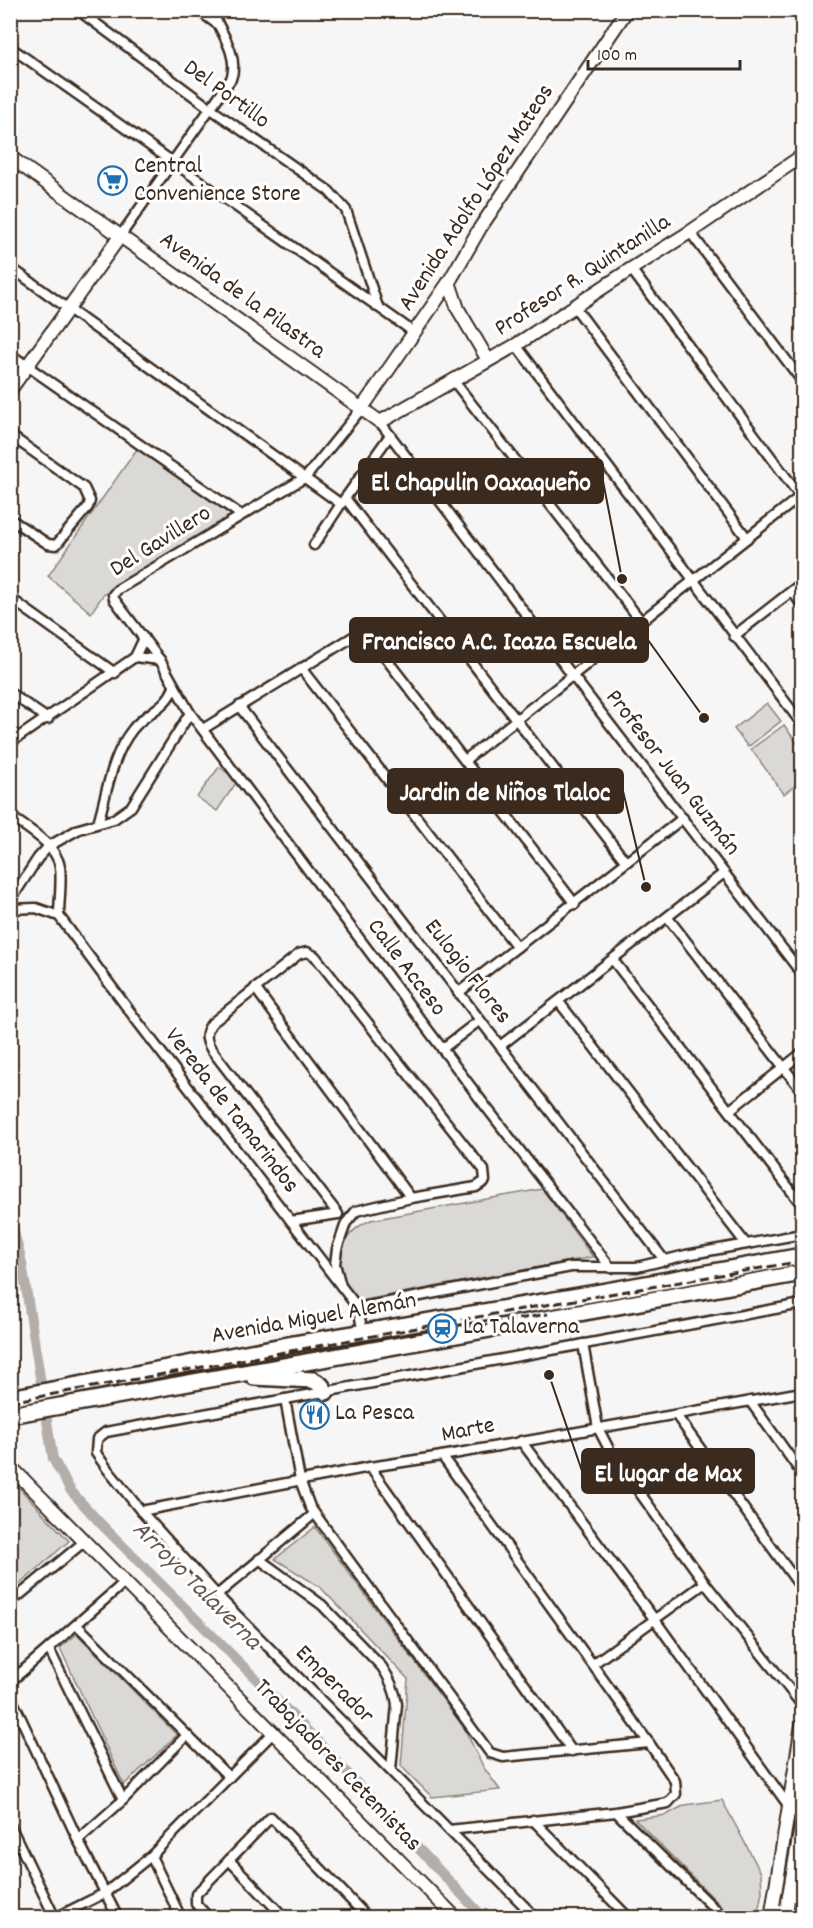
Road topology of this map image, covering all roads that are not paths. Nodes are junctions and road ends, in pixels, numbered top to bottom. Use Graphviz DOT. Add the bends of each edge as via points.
graph roads {
  1 [pos="78,10"];
  2 [pos="198,10"];
  3 [pos="211,10"];
  4 [pos="627,10"];
  5 [pos="217,24"];
  6 [pos="10,47"];
  7 [pos="211,109"];
  8 [pos="802,156"];
  9 [pos="10,157"];
  10 [pos="172,162"];
  11 [pos="690,232"];
  12 [pos="121,235"];
  13 [pos="10,267"];
  14 [pos="631,268"];
  15 [pos="449,282"];
  16 [pos="574,306"];
  17 [pos="378,307"];
  18 [pos="68,308"];
  19 [pos="415,333"];
  20 [pos="516,345"];
  21 [pos="10,354"];
  22 [pos="488,360"];
  23 [pos="27,366"];
  24 [pos="453,380"];
  25 [pos="802,381"];
  26 [pos="10,390"];
  27 [pos="362,408"];
  28 [pos="380,422"];
  29 [pos="10,435"];
  30 [pos="390,435"];
  31 [pos="306,477"];
  32 [pos="801,495"];
  33 [pos="343,501"];
  34 [pos="241,515"];
  35 [pos="10,519"];
  36 [pos="747,538"];
  37 [pos="314,545"];
  38 [pos="693,581"];
  39 [pos="802,583"];
  40 [pos="792,591"];
  41 [pos="10,598"];
  42 [pos="802,605"];
  43 [pos="641,621"];
  44 [pos="734,636"];
  45 [pos="144,638"];
  46 [pos="135,657"];
  47 [pos="160,660"];
  48 [pos="300,668"];
  49 [pos="115,673"];
  50 [pos="572,675"];
  51 [pos="174,687"];
  52 [pos="10,693"];
  53 [pos="239,706"];
  54 [pos="190,713"];
  55 [pos="48,719"];
  56 [pos="516,719"];
  57 [pos="802,724"];
  58 [pos="203,729"];
  59 [pos="10,743"];
  60 [pos="465,760"];
  61 [pos="10,816"];
  62 [pos="683,818"];
  63 [pos="98,823"];
  64 [pos="49,846"];
  65 [pos="626,862"];
  66 [pos="724,873"];
  67 [pos="10,901"];
  68 [pos="575,903"];
  69 [pos="10,909"];
  70 [pos="59,916"];
  71 [pos="668,918"];
  72 [pos="516,947"];
  73 [pos="613,960"];
  74 [pos="802,974"];
  75 [pos="255,988"];
  76 [pos="459,993"];
  77 [pos="559,1002"];
  78 [pos="480,1020"];
  79 [pos="500,1046"];
  80 [pos="442,1049"];
  81 [pos="802,1053"];
  82 [pos="784,1067"];
  83 [pos="802,1091"];
  84 [pos="730,1110"];
  85 [pos="411,1198"];
  86 [pos="802,1205"];
  87 [pos="291,1221"];
  88 [pos="802,1234"];
  89 [pos="746,1244"];
  90 [pos="802,1256"];
  91 [pos="665,1261"];
  92 [pos="611,1268"];
  93 [pos="802,1273"];
  94 [pos="341,1286"];
  95 [pos="802,1304"];
  96 [pos="358,1308"];
  97 [pos="363,1334"];
  98 [pos="584,1344"];
  99 [pos="242,1374"];
  100 [pos="326,1392"];
  101 [pos="802,1392"];
  102 [pos="15,1397"];
  103 [pos="285,1399"];
  104 [pos="750,1401"];
  105 [pos="17,1414"];
  106 [pos="676,1415"];
  107 [pos="598,1428"];
  108 [pos="521,1441"];
  109 [pos="442,1456"];
  110 [pos="10,1466"];
  111 [pos="370,1467"];
  112 [pos="802,1474"];
  113 [pos="300,1480"];
  114 [pos="141,1511"];
  115 [pos="314,1514"];
  116 [pos="85,1541"];
  117 [pos="259,1559"];
  118 [pos="125,1582"];
  119 [pos="705,1583"];
  120 [pos="802,1589"];
  121 [pos="217,1595"];
  122 [pos="10,1603"];
  123 [pos="655,1620"];
  124 [pos="77,1624"];
  125 [pos="49,1649"];
  126 [pos="593,1664"];
  127 [pos="10,1682"];
  128 [pos="10,1695"];
  129 [pos="802,1705"];
  130 [pos="802,1725"];
  131 [pos="274,1732"];
  132 [pos="186,1736"];
  133 [pos="649,1743"];
  134 [pos="572,1751"];
  135 [pos="391,1770"];
  136 [pos="229,1777"];
  137 [pos="123,1800"];
  138 [pos="788,1805"];
  139 [pos="616,1812"];
  140 [pos="802,1819"];
  141 [pos="533,1820"];
  142 [pos="10,1825"];
  143 [pos="449,1830"];
  144 [pos="78,1840"];
  145 [pos="151,1856"];
  146 [pos="230,1860"];
  147 [pos="105,1893"];
  148 [pos="771,1912"];
  149 [pos="790,1916"];
  150 [pos="55,1917"];
  151 [pos="118,1917"];
  152 [pos="181,1917"];
  153 [pos="209,1917"];
  154 [pos="285,1917"];
  155 [pos="368,1917"];
  156 [pos="456,1917"];
  157 [pos="536,1917"];
  158 [pos="629,1917"];
  159 [pos="724,1917"];
  1 -- 7 [label="street, Del Portillo"];
  2 -- 5 [label="street"];
  3 -- 5 [label="street"];
  4 -- 15 [label="street, Avenida Adolfo López Mateos" via="480,228"];
  5 -- 7 [label="street" via="234,66 231,79"];
  6 -- 10 [label="street"];
  7 -- 10 [label="street"];
  7 -- 17 [label="street, Del Portillo" via="329,191 341,204"];
  8 -- 11 [label="street, Profesor R. Quintanilla"];
  9 -- 12 [label="street, Avenida de la Pilastra"];
  10 -- 12 [label="street"];
  10 -- 17 [label="street"];
  11 -- 14 [label="street, Profesor R. Quintanilla"];
  11 -- 25 [label="street"];
  12 -- 18 [label="street"];
  12 -- 27 [label="street, Avenida de la Pilastra"];
  13 -- 18 [label="street"];
  14 -- 16 [label="street, Profesor R. Quintanilla"];
  14 -- 32 [label="street"];
  15 -- 19 [label="street, Avenida Adolfo López Mateos"];
  15 -- 22 [label="street" via="458,309"];
  16 -- 20 [label="street, Profesor R. Quintanilla"];
  16 -- 36 [label="street"];
  17 -- 19 [label="street"];
  18 -- 23 [label="street"];
  18 -- 31 [label="street"];
  19 -- 27 [label="street, Avenida Adolfo López Mateos"];
  20 -- 22 [label="street, Profesor R. Quintanilla"];
  20 -- 38 [label="street"];
  21 -- 23 [label="street"];
  22 -- 24 [label="street, Profesor R. Quintanilla"];
  23 -- 26 [label="street"];
  23 -- 34 [label="street"];
  24 -- 28 [label="street, Profesor R. Quintanilla"];
  24 -- 43 [label="street"];
  27 -- 28 [label="street, Avenida de la Pilastra"];
  27 -- 31 [label="street, Del Gavillero"];
  28 -- 30 [label="street, Profesor Juan Guzmán"];
  29 -- 35 [label="street" via="84,488 90,501 60,543 52,546"];
  30 -- 33 [label="street"];
  30 -- 50 [label="street, Profesor Juan Guzmán"];
  31 -- 33 [label="street"];
  31 -- 34 [label="street, Del Gavillero"];
  32 -- 36 [label="street"];
  33 -- 37 [label="street"];
  33 -- 56 [label="street"];
  34 -- 45 [label="street, Del Gavillero" via="115,592 116,604"];
  36 -- 38 [label="street"];
  38 -- 43 [label="street"];
  38 -- 44 [label="street"];
  39 -- 40 [label="street"];
  40 -- 42 [label="street"];
  40 -- 44 [label="street"];
  41 -- 49 [label="street"];
  43 -- 50 [label="street"];
  44 -- 57 [label="street"];
  45 -- 46 [label="street"];
  45 -- 47 [label="street, Del Gavillero"];
  46 -- 47 [label="street"];
  46 -- 49 [label="street"];
  47 -- 51 [label="street, Del Gavillero"];
  48 -- 53 [label="street"];
  48 -- 60 [label="street" via="364,630"];
  48 -- 72 [label="street"];
  49 -- 55 [label="street"];
  50 -- 56 [label="street"];
  50 -- 62 [label="street, Profesor Juan Guzmán"];
  51 -- 54 [label="street, Calle Acceso"];
  51 -- 63 [label="street" via="164,704 133,728 121,746"];
  52 -- 55 [label="street"];
  53 -- 58 [label="street"];
  53 -- 76 [label="street, Eulogio Flores"];
  54 -- 58 [label="street, Calle Acceso"];
  54 -- 63 [label="street" via="136,802 114,819"];
  55 -- 59 [label="street"];
  56 -- 60 [label="street"];
  56 -- 65 [label="street"];
  58 -- 80 [label="street, Calle Acceso"];
  60 -- 68 [label="street"];
  61 -- 64 [label="street"];
  62 -- 65 [label="street"];
  62 -- 66 [label="street, Profesor Juan Guzmán"];
  63 -- 64 [label="street"];
  64 -- 67 [label="street"];
  64 -- 70 [label="street" via="60,867"];
  65 -- 68 [label="street"];
  66 -- 71 [label="street"];
  66 -- 74 [label="street, Profesor Juan Guzmán"];
  68 -- 72 [label="street"];
  69 -- 70 [label="street" via="36,908"];
  70 -- 87 [label="street, Vereda de Tamarindos"];
  71 -- 73 [label="street"];
  71 -- 82 [label="street"];
  72 -- 76 [label="street"];
  73 -- 77 [label="street"];
  73 -- 84 [label="street"];
  75 -- 85 [label="street"];
  75 -- 85 [label="street" via="299,954 315,956 484,1170 485,1180 476,1187"];
  75 -- 87 [label="street" via="212,1023 206,1038 338,1214"];
  76 -- 78 [label="street, Eulogio Flores"];
  77 -- 79 [label="street"];
  77 -- 89 [label="street"];
  78 -- 79 [label="street, Eulogio Flores"];
  78 -- 80 [label="street"];
  79 -- 91 [label="street, Eulogio Flores"];
  80 -- 92 [label="street, Calle Acceso"];
  81 -- 82 [label="street"];
  82 -- 83 [label="street"];
  82 -- 84 [label="street"];
  84 -- 86 [label="street"];
  85 -- 94 [label="street" via="356,1211 346,1222 335,1264"];
  87 -- 94 [label="street, Vereda de Tamarindos"];
  88 -- 89 [label="street"];
  89 -- 91 [label="street"];
  90 -- 97 [label="highway, Avenida Miguel Alemán"];
  91 -- 92 [label="street"];
  92 -- 96 [label="street" via="571,1267"];
  93 -- 99 [label="highway, Avenida Miguel Alemán"];
  94 -- 96 [label="street, Vereda de Tamarindos"];
  95 -- 98 [label="street"];
  96 -- 97 [label="street, Vereda de Tamarindos"];
  97 -- 102 [label="highway, Avenida Miguel Alemán"];
  98 -- 100 [label="street"];
  98 -- 107 [label="street"];
  99 -- 100 [label="highway" via="313,1380"];
  99 -- 105 [label="highway, Avenida Miguel Alemán"];
  100 -- 103 [label="street"];
  101 -- 104 [label="street, Marte"];
  103 -- 113 [label="street"];
  103 -- 114 [label="street, Emperador" via="100,1435 96,1443 99,1459"];
  104 -- 106 [label="street, Marte"];
  104 -- 112 [label="street"];
  106 -- 107 [label="street, Marte"];
  106 -- 120 [label="street"];
  107 -- 108 [label="street, Marte"];
  107 -- 119 [label="street" via="611,1453"];
  108 -- 109 [label="street, Marte"];
  108 -- 123 [label="street"];
  109 -- 111 [label="street, Marte"];
  109 -- 126 [label="street"];
  110 -- 116 [label="street, Trabajadores Cetemistas"];
  111 -- 113 [label="street, Marte"];
  111 -- 134 [label="street"];
  113 -- 114 [label="street, Marte"];
  113 -- 115 [label="street"];
  114 -- 121 [label="street, Emperador"];
  115 -- 117 [label="street"];
  115 -- 134 [label="street" via="486,1748 503,1757"];
  116 -- 118 [label="street, Trabajadores Cetemistas"];
  116 -- 122 [label="street"];
  117 -- 121 [label="street"];
  117 -- 135 [label="street" via="322,1605 382,1667 397,1704"];
  118 -- 124 [label="street"];
  118 -- 131 [label="street, Trabajadores Cetemistas"];
  119 -- 123 [label="street"];
  119 -- 129 [label="street"];
  121 -- 135 [label="street, Emperador"];
  123 -- 126 [label="street"];
  123 -- 138 [label="street"];
  124 -- 125 [label="street"];
  124 -- 132 [label="street"];
  125 -- 127 [label="street"];
  125 -- 137 [label="street"];
  126 -- 133 [label="street"];
  128 -- 144 [label="street"];
  130 -- 138 [label="street"];
  131 -- 136 [label="street"];
  131 -- 156 [label="street, Trabajadores Cetemistas"];
  132 -- 136 [label="street"];
  132 -- 137 [label="street"];
  133 -- 134 [label="street"];
  133 -- 139 [label="street" via="675,1781 676,1794 668,1803"];
  135 -- 143 [label="street, Emperador"];
  136 -- 145 [label="street"];
  137 -- 144 [label="street"];
  138 -- 140 [label="street"];
  138 -- 148 [label="street"];
  139 -- 141 [label="street"];
  139 -- 159 [label="street"];
  140 -- 149 [label="street"];
  141 -- 143 [label="street"];
  141 -- 158 [label="street"];
  142 -- 150 [label="street"];
  143 -- 157 [label="street, Emperador"];
  144 -- 147 [label="street"];
  145 -- 147 [label="street"];
  145 -- 152 [label="street"];
  146 -- 153 [label="street" via="196,1894 194,1901"];
  146 -- 154 [label="street"];
  146 -- 155 [label="street" via="271,1817"];
  147 -- 150 [label="street"];
  147 -- 151 [label="street"];
  148 -- 149 [label="street"];
}
